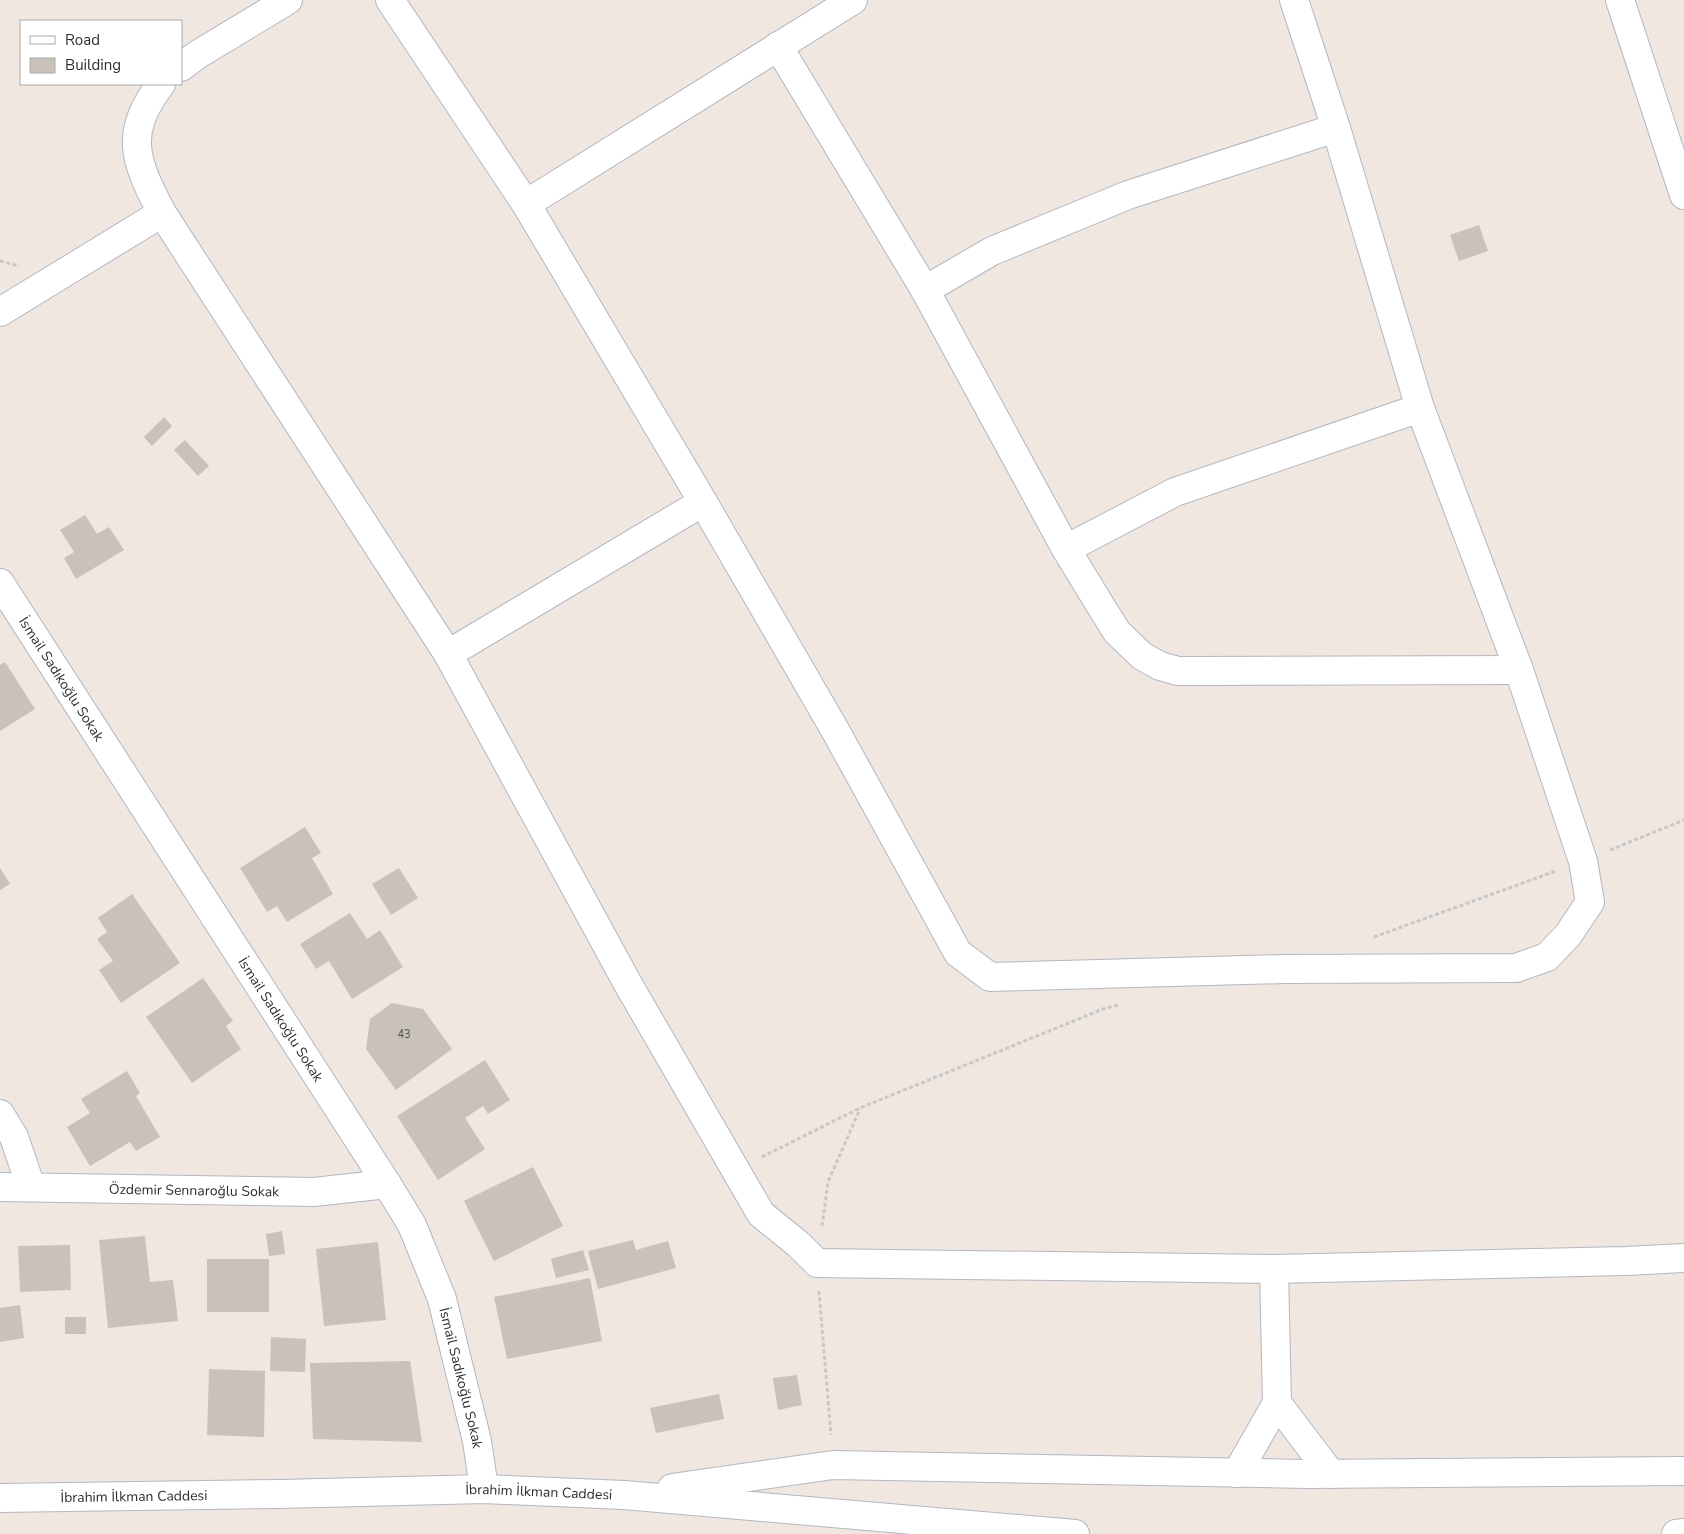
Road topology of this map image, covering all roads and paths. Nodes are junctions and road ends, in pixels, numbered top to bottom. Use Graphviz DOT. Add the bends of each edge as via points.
graph roads {
  1 [pos="288,0"];
  2 [pos="390,0"];
  3 [pos="853,0"];
  4 [pos="1294,0"];
  5 [pos="1620,0"];
  6 [pos="778,46"];
  7 [pos="182,66"];
  8 [pos="160,85"];
  9 [pos="1336,128"];
  10 [pos="1684,193"];
  11 [pos="526,204"];
  12 [pos="162,213"];
  13 [pos="924,290"];
  14 [pos="0,312"];
  15 [pos="1420,408"];
  16 [pos="704,502"];
  17 [pos="1066,549"];
  18 [pos="0,583"];
  19 [pos="448,654"];
  20 [pos="1519,670"];
  21 [pos="860,1108"];
  22 [pos="0,1114"];
  23 [pos="387,1184"];
  24 [pos="0,1187"];
  25 [pos="31,1187"];
  26 [pos="1684,1258"];
  27 [pos="817,1263"];
  28 [pos="1274,1269"];
  29 [pos="1277,1403"];
  30 [pos="833,1465"];
  31 [pos="1684,1470"];
  32 [pos="1237,1474"];
  33 [pos="1331,1474"];
  34 [pos="484,1489"];
  35 [pos="624,1494"];
  36 [pos="0,1498"];
  37 [pos="1684,1533"];
  38 [pos="1075,1534"];
  39 [pos="1676,1534"];
  1 -- 7 [label="street"];
  2 -- 11 [label="street"];
  3 -- 6 [label="street"];
  4 -- 9 [label="street"];
  5 -- 10 [label="street"];
  6 -- 11 [label="street"];
  6 -- 13 [label="street"];
  8 -- 12 [label="street" via="149,100 138,127 137,148 142,171"];
  9 -- 13 [label="street" via="1128,195 992,251"];
  9 -- 15 [label="street"];
  11 -- 16 [label="street"];
  12 -- 14 [label="street"];
  12 -- 19 [label="street"];
  13 -- 17 [label="street"];
  15 -- 17 [label="street" via="1176,492"];
  15 -- 20 [label="street"];
  16 -- 19 [label="street"];
  16 -- 20 [label="street" via="958,953 990,977 1284,969 1516,968 1547,957 1568,935 1590,902 1582,861"];
  17 -- 20 [label="street" via="1117,632 1142,656 1178,671"];
  18 -- 23 [label="street, İsmail Sadıkoğlu Sokak"];
  19 -- 27 [label="street" via="628,984 761,1214"];
  21 -- 27 [label="path" via="828,1182"];
  22 -- 25 [label="street" via="14,1137"];
  23 -- 25 [label="street, Özdemir Sennaroğlu Sokak" via="314,1192"];
  23 -- 34 [label="street, İsmail Sadıkoğlu Sokak" via="412,1225 442,1299 477,1441"];
  24 -- 25 [label="street, Özdemir Sennaroğlu Sokak"];
  26 -- 28 [label="street"];
  27 -- 28 [label="street"];
  27 -- 30 [label="path"];
  28 -- 29 [label="street"];
  29 -- 32 [label="street"];
  29 -- 33 [label="street"];
  30 -- 32 [label="street"];
  30 -- 35 [label="street"];
  31 -- 33 [label="street"];
  32 -- 33 [label="street"];
  34 -- 35 [label="street, İbrahim İlkman Caddesi"];
  34 -- 36 [label="street, İbrahim İlkman Caddesi"];
  35 -- 38 [label="street, İbrahim İlkman Caddesi"];
  37 -- 39 [label="street"];
}
